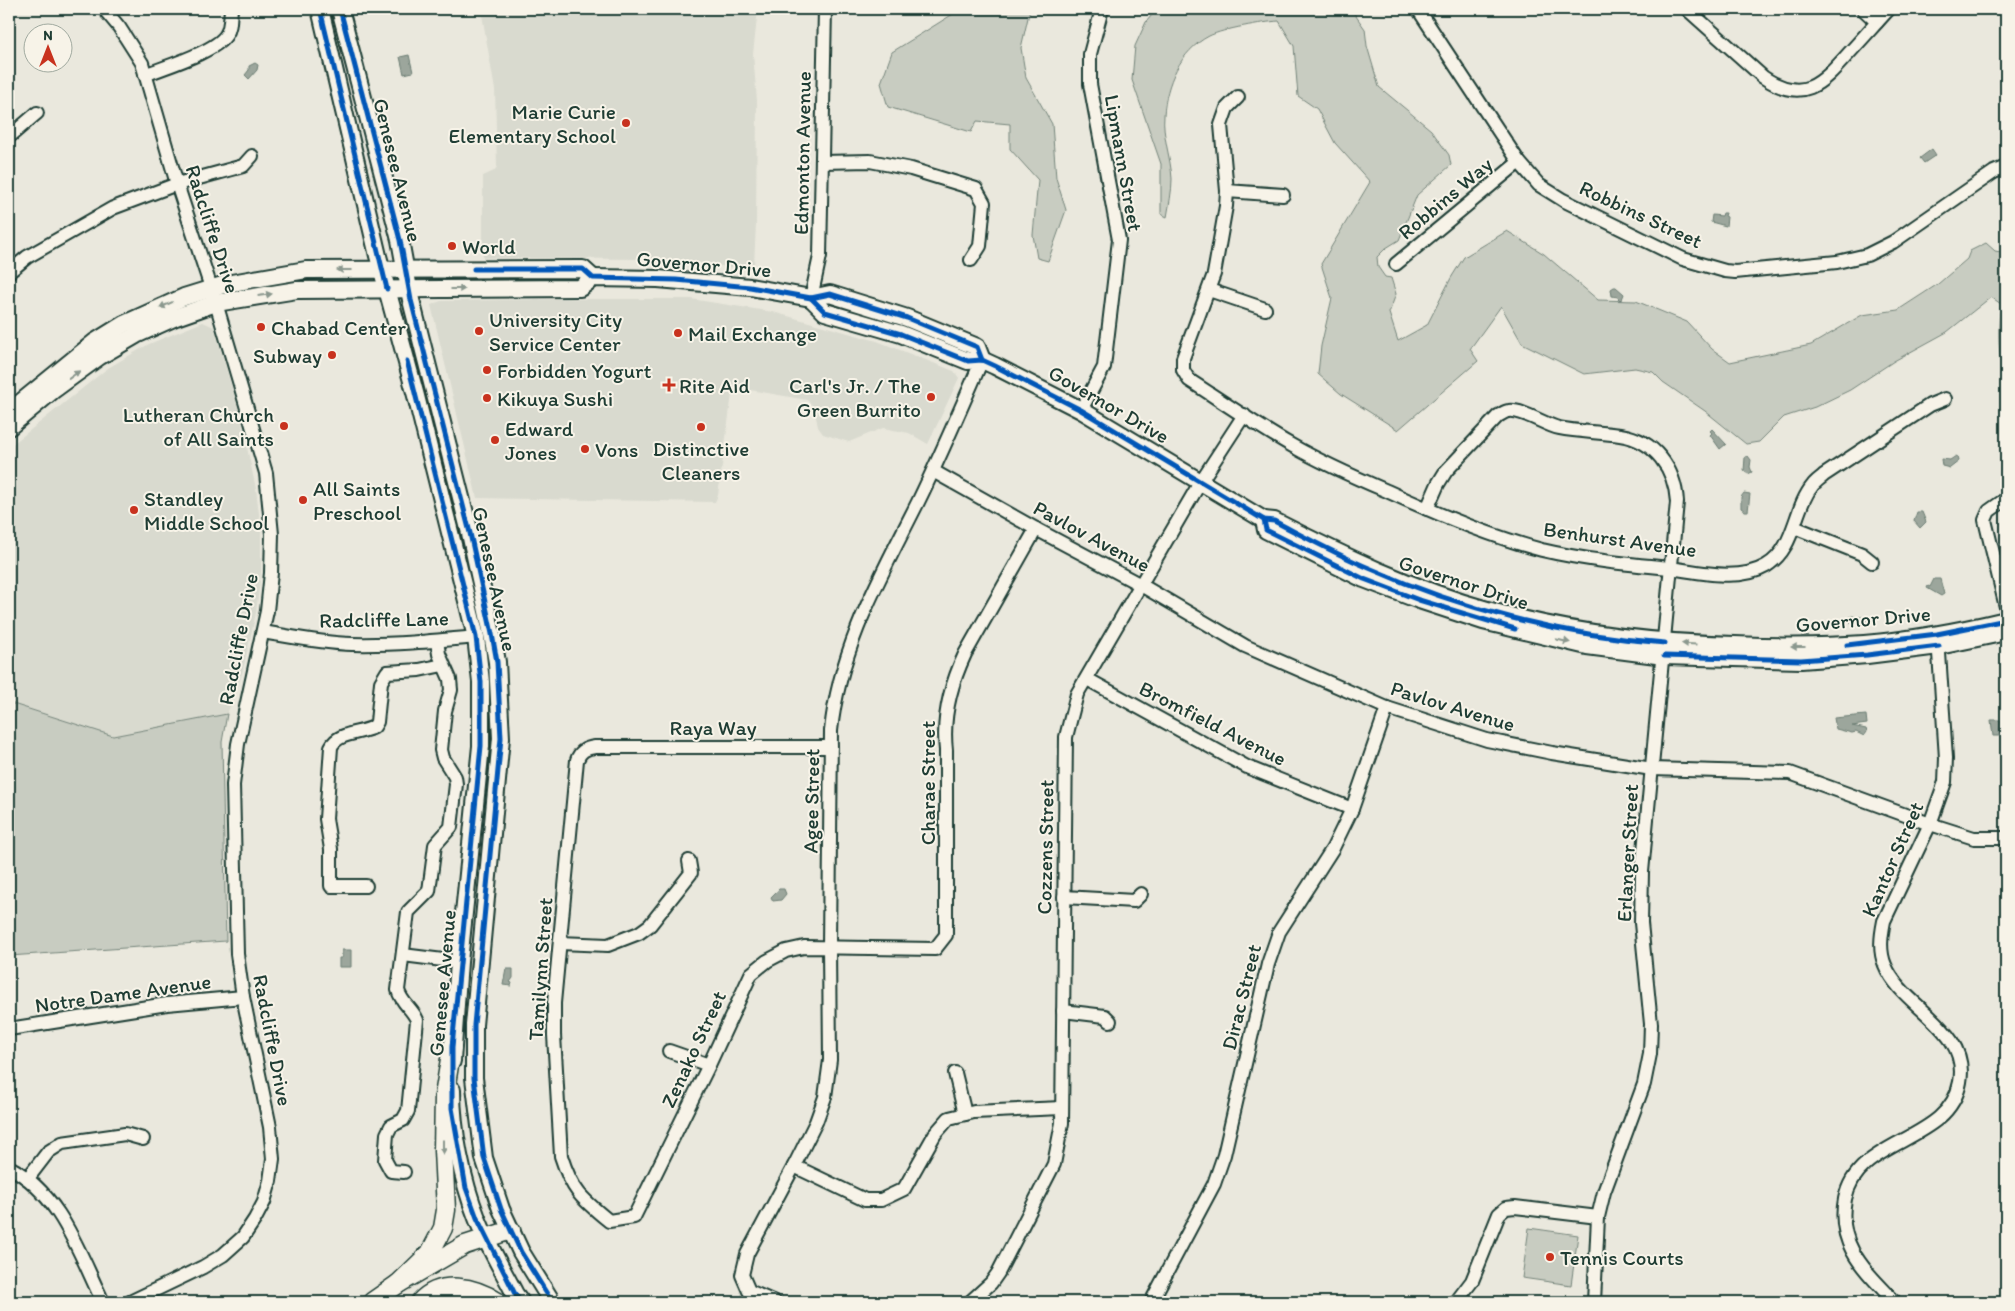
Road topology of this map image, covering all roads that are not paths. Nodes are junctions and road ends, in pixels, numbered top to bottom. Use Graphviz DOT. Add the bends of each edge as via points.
graph roads {
  1 [pos="104,9"];
  2 [pos="231,9"];
  3 [pos="320,9"];
  4 [pos="340,9"];
  5 [pos="824,9"];
  6 [pos="1102,9"];
  7 [pos="1418,9"];
  8 [pos="1687,9"];
  9 [pos="1863,9"];
  10 [pos="1889,9"];
  11 [pos="1877,22"];
  12 [pos="145,75"];
  13 [pos="1238,98"];
  14 [pos="37,113"];
  15 [pos="9,137"];
  16 [pos="252,156"];
  17 [pos="822,162"];
  18 [pos="1519,162"];
  19 [pos="2006,166"];
  20 [pos="177,184"];
  21 [pos="1227,192"];
  22 [pos="1283,195"];
  23 [pos="971,260"];
  24 [pos="1396,264"];
  25 [pos="382,270"];
  26 [pos="405,270"];
  27 [pos="9,272"];
  28 [pos="593,278"];
  29 [pos="409,289"];
  30 [pos="387,290"];
  31 [pos="1209,290"];
  32 [pos="214,295"];
  33 [pos="811,298"];
  34 [pos="1265,309"];
  35 [pos="982,360"];
  36 [pos="1945,400"];
  37 [pos="1081,410"];
  38 [pos="9,412"];
  39 [pos="1244,414"];
  40 [pos="9,427"];
  41 [pos="933,471"];
  42 [pos="1201,481"];
  43 [pos="2006,498"];
  44 [pos="1427,509"];
  45 [pos="1794,527"];
  46 [pos="1036,529"];
  47 [pos="1872,562"];
  48 [pos="1671,568"];
  49 [pos="1141,585"];
  50 [pos="2006,607"];
  51 [pos="2006,620"];
  52 [pos="264,632"];
  53 [pos="2006,632"];
  54 [pos="476,637"];
  55 [pos="1938,640"];
  56 [pos="437,641"];
  57 [pos="1664,650"];
  58 [pos="443,666"];
  59 [pos="1087,679"];
  60 [pos="1387,708"];
  61 [pos="595,747"];
  62 [pos="831,747"];
  63 [pos="1652,768"];
  64 [pos="1352,809"];
  65 [pos="1930,824"];
  66 [pos="2006,838"];
  67 [pos="689,861"];
  68 [pos="366,886"];
  69 [pos="1141,894"];
  70 [pos="1064,897"];
  71 [pos="560,943"];
  72 [pos="829,947"];
  73 [pos="403,955"];
  74 [pos="459,962"];
  75 [pos="480,967"];
  76 [pos="243,997"];
  77 [pos="1063,1011"];
  78 [pos="1110,1021"];
  79 [pos="9,1029"];
  80 [pos="452,1047"];
  81 [pos="669,1051"];
  82 [pos="709,1065"];
  83 [pos="955,1073"];
  84 [pos="1062,1108"];
  85 [pos="965,1114"];
  86 [pos="142,1139"];
  87 [pos="794,1166"];
  88 [pos="9,1167"];
  89 [pos="404,1172"];
  90 [pos="28,1178"];
  91 [pos="634,1217"];
  92 [pos="1598,1217"];
  93 [pos="511,1230"];
  94 [pos="486,1238"];
  95 [pos="398,1284"];
  96 [pos="103,1302"];
  97 [pos="130,1302"];
  98 [pos="372,1302"];
  99 [pos="420,1302"];
  100 [pos="498,1302"];
  101 [pos="521,1302"];
  102 [pos="552,1302"];
  103 [pos="775,1302"];
  104 [pos="970,1302"];
  105 [pos="1151,1302"];
  106 [pos="1456,1302"];
  107 [pos="1594,1302"];
  108 [pos="1895,1302"];
  1 -- 12 [label="street, Radcliffe Drive" via="142,63"];
  2 -- 12 [label="street" via="230,25 219,43"];
  3 -- 25 [label="main road, Genesee Avenue"];
  4 -- 26 [label="main road, Genesee Avenue"];
  5 -- 17 [label="street, Edmonton Avenue"];
  6 -- 37 [label="street, Lipmann Street" via="1090,54 1090,84 1118,240 1108,280 1104,367"];
  7 -- 18 [label="street, Robbins Street"];
  8 -- 11 [label="street" via="1763,77 1775,85 1798,90 1826,79"];
  9 -- 11 [label="street"];
  10 -- 11 [label="street"];
  12 -- 20 [label="street, Radcliffe Drive"];
  13 -- 21 [label="street" via="1227,108 1222,125"];
  14 -- 15 [label="street"];
  16 -- 20 [label="street" via="243,166"];
  17 -- 23 [label="street" via="870,161 911,169 976,189 984,203 980,246"];
  17 -- 33 [label="street, Edmonton Avenue" via="820,256"];
  18 -- 19 [label="street, Robbins Street" via="1540,185 1563,200 1683,259 1735,272 1837,262 1866,255 1893,242"];
  18 -- 24 [label="street, Robbins Way"];
  20 -- 27 [label="street" via="113,208 27,256"];
  20 -- 32 [label="street, Radcliffe Drive"];
  21 -- 22 [label="street"];
  21 -- 31 [label="street"];
  25 -- 26 [label="main road, Governor Drive"];
  25 -- 30 [label="main road, Genesee Avenue"];
  25 -- 32 [label="main road, Governor Drive, one-way" via="306,270 250,278"];
  26 -- 28 [label="main road, Governor Drive" via="583,269"];
  26 -- 29 [label="main road, Genesee Avenue"];
  29 -- 28 [label="main road, Governor Drive, one-way" via="580,288"];
  28 -- 33 [label="main road, Governor Drive" via="676,280 750,287"];
  29 -- 30 [label="main road, Governor Drive"];
  29 -- 75 [label="main road, Genesee Avenue" via="470,533 497,662 501,738"];
  32 -- 30 [label="main road, Governor Drive, one-way" via="297,290"];
  30 -- 54 [label="main road, Genesee Avenue"];
  31 -- 34 [label="street"];
  31 -- 39 [label="street, Benhurst Avenue" via="1183,358 1183,370 1189,380"];
  32 -- 38 [label="main road, Governor Drive, one-way" via="184,297 150,311 103,338"];
  40 -- 32 [label="main road, Governor Drive, one-way" via="100,356"];
  32 -- 52 [label="street, Radcliffe Drive" via="266,473 272,573"];
  33 -- 35 [label="main road, Governor Drive" via="825,312 901,334 968,361"];
  35 -- 37 [label="main road, Governor Drive"];
  35 -- 41 [label="street, Agee Street"];
  36 -- 45 [label="street, Benhurst Avenue" via="1930,405 1824,475 1813,485"];
  37 -- 42 [label="main road, Governor Drive"];
  39 -- 42 [label="street, Cozzens Street"];
  39 -- 44 [label="street, Benhurst Avenue" via="1321,462"];
  41 -- 46 [label="street, Pavlov Avenue"];
  41 -- 62 [label="street, Agee Street" via="862,616 839,681 833,707"];
  42 -- 49 [label="street, Cozzens Street"];
  42 -- 57 [label="main road, Governor Drive" via="1264,520 1266,530 1364,579 1419,600 1491,623 1587,646"];
  43 -- 50 [label="street" via="1989,511 1985,520"];
  44 -- 48 [label="street, Benhurst Avenue" via="1542,550 1601,561"];
  44 -- 48 [label="street, Erlanger Street" via="1446,471 1498,416 1508,411 1516,411 1558,428 1622,435 1638,440 1664,461 1676,486 1678,502"];
  45 -- 47 [label="street" via="1862,554"];
  45 -- 48 [label="street, Benhurst Avenue" via="1780,553 1768,565 1753,572 1735,575"];
  46 -- 49 [label="street, Pavlov Avenue"];
  46 -- 72 [label="street, Charae Street" via="965,654 950,694 944,731 946,935 935,949"];
  48 -- 57 [label="street, Erlanger Street"];
  49 -- 59 [label="street, Cozzens Street"];
  49 -- 60 [label="street, Pavlov Avenue" via="1245,646"];
  51 -- 55 [label="main road, Governor Drive"];
  52 -- 56 [label="street, Radcliffe Lane" via="351,644"];
  52 -- 76 [label="street, Radcliffe Drive" via="238,744 233,785 237,954"];
  53 -- 55 [label="main road, Governor Drive"];
  54 -- 56 [label="street, Radcliffe Lane"];
  54 -- 74 [label="main road, Genesee Avenue" via="481,682 481,746"];
  55 -- 57 [label="main road, Governor Drive"];
  55 -- 65 [label="street, Kantor Street" via="1946,769 1945,782"];
  56 -- 58 [label="street"];
  57 -- 63 [label="street, Erlanger Street"];
  58 -- 68 [label="street" via="387,672 381,682 374,728 340,737 331,747 326,819 331,849 331,886"];
  58 -- 73 [label="street" via="452,690 445,711 441,750 456,777 452,826 435,845 429,891 408,912"];
  59 -- 64 [label="street, Bromfield Avenue" via="1247,767"];
  59 -- 70 [label="street, Cozzens Street" via="1077,694 1066,737"];
  60 -- 63 [label="street, Pavlov Avenue" via="1487,740"];
  60 -- 64 [label="street, Dirac Street"];
  61 -- 62 [label="street, Raya Way"];
  61 -- 71 [label="street, Tamilynn Street" via="579,754 577,760"];
  62 -- 72 [label="street, Agee Street"];
  63 -- 65 [label="street, Pavlov Avenue" via="1790,773"];
  63 -- 92 [label="street, Erlanger Street" via="1642,872 1641,923 1651,1024 1650,1054 1644,1084 1604,1192"];
  64 -- 105 [label="street, Dirac Street" via="1333,848 1279,932 1268,964 1224,1155 1214,1184"];
  65 -- 66 [label="street, Pavlov Avenue" via="1974,838"];
  65 -- 108 [label="street, Kantor Street" via="1890,906 1880,938 1884,965 1894,982 1952,1042 1960,1067 1960,1082 1942,1117 1863,1166 1853,1177 1843,1210 1845,1235 1862,1267"];
  67 -- 71 [label="street" via="691,873 650,925 638,934 608,945"];
  69 -- 70 [label="street" via="1134,901"];
  70 -- 77 [label="street, Cozzens Street"];
  71 -- 91 [label="street, Tamilynn Street" via="554,1035 561,1156 566,1174 580,1198 609,1221"];
  72 -- 82 [label="street, Zenako Street" via="786,951 751,974"];
  72 -- 87 [label="street, Agee Street" via="830,1060 825,1097"];
  73 -- 74 [label="street"];
  73 -- 89 [label="street" via="398,990 400,998 414,1012 417,1020 408,1111 387,1134 385,1160 391,1171"];
  74 -- 75 [label="main road"];
  74 -- 80 [label="main road, Genesee Avenue"];
  75 -- 93 [label="main road, Genesee Avenue" via="474,1025 474,1078 484,1158"];
  76 -- 79 [label="street, Notre Dame Avenue" via="167,1004"];
  76 -- 97 [label="street, Radcliffe Drive" via="270,1127 273,1159 264,1202 243,1237 223,1255"];
  77 -- 78 [label="street" via="1105,1016"];
  77 -- 84 [label="street, Cozzens Street"];
  80 -- 94 [label="main road, Genesee Avenue" via="452,1108 459,1150 466,1188"];
  80 -- 95 [label="highway, one-way" via="444,1096 446,1210 443,1228 430,1253"];
  81 -- 82 [label="street"];
  82 -- 91 [label="street, Zenako Street"];
  83 -- 85 [label="street"];
  84 -- 85 [label="street"];
  84 -- 104 [label="street, Cozzens Street" via="1054,1164 998,1273"];
  85 -- 87 [label="street" via="949,1118 935,1134 904,1189 881,1200 865,1200"];
  86 -- 90 [label="street" via="125,1134 62,1143 48,1152"];
  87 -- 103 [label="street, Agee Street" via="747,1254 742,1275 749,1290"];
  88 -- 90 [label="street"];
  90 -- 96 [label="street" via="58,1211"];
  92 -- 106 [label="street" via="1506,1208 1500,1214 1472,1281"];
  92 -- 107 [label="street, Erlanger Street"];
  93 -- 94 [label="highway"];
  93 -- 102 [label="main road, Genesee Avenue"];
  94 -- 95 [label="highway" via="465,1245"];
  94 -- 101 [label="main road, Genesee Avenue"];
  95 -- 98 [label="highway"];
  99 -- 100 [label="highway" via="438,1290 461,1287 485,1294"];
}
